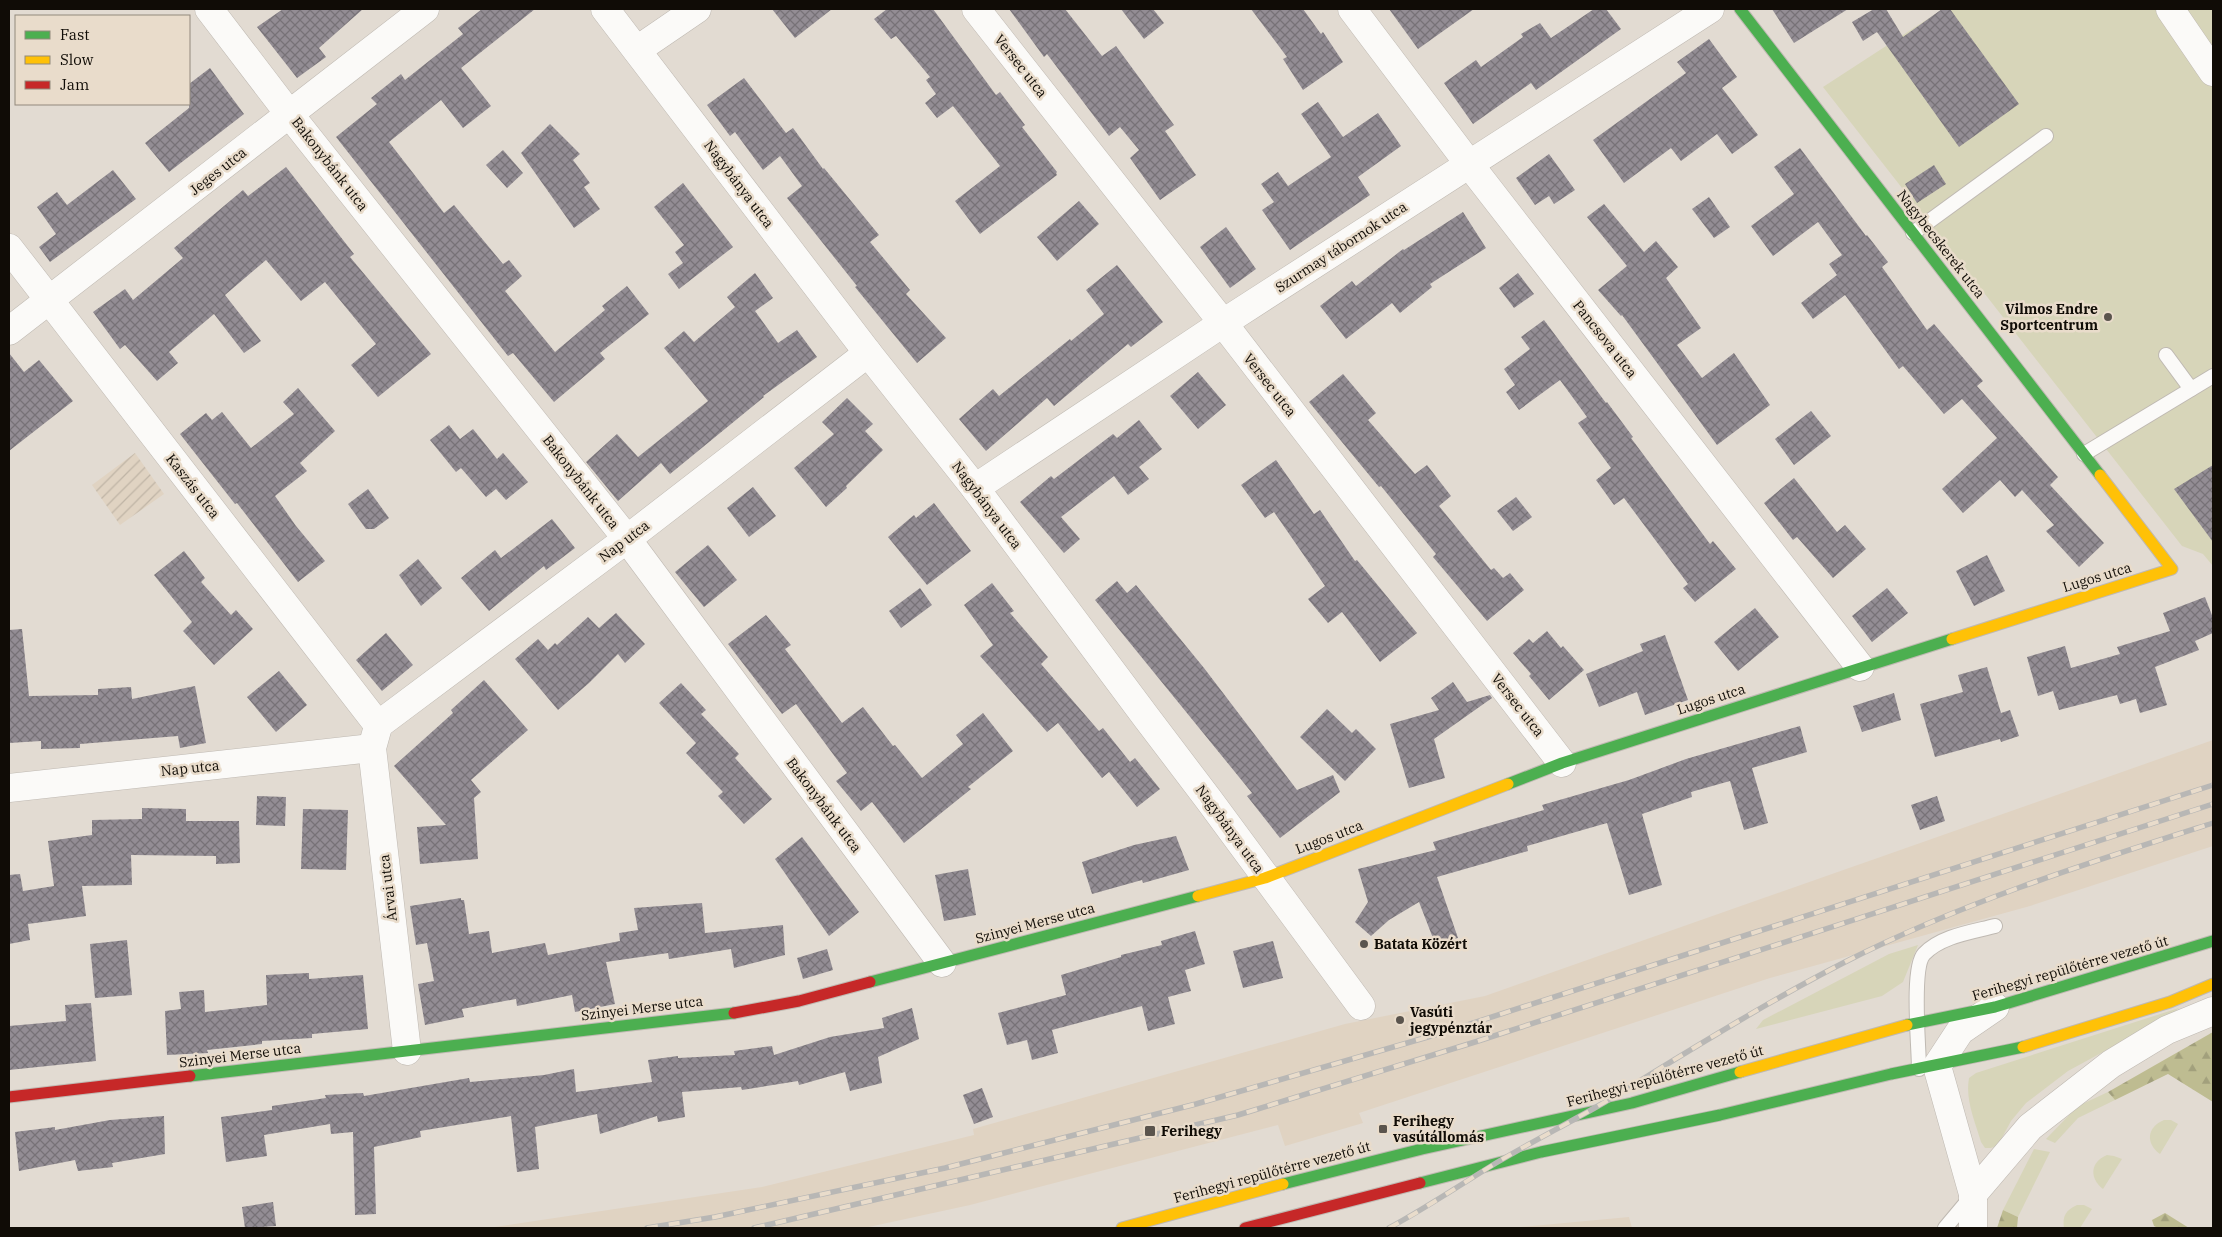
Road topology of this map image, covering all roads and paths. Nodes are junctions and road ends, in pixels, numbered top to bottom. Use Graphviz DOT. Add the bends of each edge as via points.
graph roads {
  1 [pos="209,9"];
  2 [pos="425,9"];
  3 [pos="605,9"];
  4 [pos="697,9"];
  5 [pos="976,9"];
  6 [pos="1352,9"];
  7 [pos="1710,9"];
  8 [pos="1740,9"];
  9 [pos="2170,9"];
  10 [pos="637,50"];
  11 [pos="2213,72"];
  12 [pos="290,115"];
  13 [pos="2046,136"];
  14 [pos="1469,164"];
  15 [pos="1913,233"];
  16 [pos="9,248"];
  17 [pos="50,300"];
  18 [pos="1223,323"];
  19 [pos="9,332"];
  20 [pos="868,353"];
  21 [pos="2166,355"];
  22 [pos="2213,376"];
  23 [pos="2191,389"];
  24 [pos="2084,454"];
  25 [pos="975,488"];
  26 [pos="627,539"];
  27 [pos="2172,569"];
  28 [pos="1860,667"];
  29 [pos="375,736"];
  30 [pos="1562,763"];
  31 [pos="9,788"];
  32 [pos="1265,878"];
  33 [pos="1995,926"];
  34 [pos="2213,941"];
  35 [pos="942,963"];
  36 [pos="2213,984"];
  37 [pos="1361,1006"];
  38 [pos="1996,1007"];
  39 [pos="2213,1011"];
  40 [pos="1918,1022"];
  41 [pos="408,1051"];
  42 [pos="1928,1067"];
  43 [pos="9,1097"];
  44 [pos="1973,1194"];
  45 [pos="1122,1228"];
  46 [pos="1244,1228"];
  47 [pos="1945,1228"];
  48 [pos="1973,1228"];
  1 -- 12 [label="street, Bakonybánk utca"];
  2 -- 12 [label="street, Jeges utca"];
  3 -- 10 [label="street, Nagybánya utca"];
  4 -- 10 [label="street"];
  5 -- 18 [label="street, Versec utca"];
  6 -- 14 [label="street, Pancsova utca"];
  7 -- 14 [label="street, Szurmay tábornok utca"];
  8 -- 15 [label="street, Nagybecskerek utca"];
  9 -- 11 [label="street"];
  10 -- 20 [label="street, Nagybánya utca"];
  12 -- 17 [label="street, Jeges utca"];
  12 -- 26 [label="street, Bakonybánk utca"];
  13 -- 15 [label="lane"];
  14 -- 18 [label="street, Szurmay tábornok utca"];
  14 -- 28 [label="street, Pancsova utca"];
  15 -- 24 [label="street, Nagybecskerek utca"];
  16 -- 17 [label="street, Kaszás utca"];
  17 -- 19 [label="street, Jeges utca"];
  17 -- 29 [label="street, Kaszás utca"];
  18 -- 25 [label="street, Szurmay tábornok utca"];
  18 -- 30 [label="street, Versec utca"];
  20 -- 25 [label="street, Nagybánya utca"];
  20 -- 26 [label="street, Nap utca"];
  21 -- 23 [label="lane"];
  22 -- 23 [label="lane"];
  23 -- 24 [label="lane"];
  24 -- 27 [label="street, Nagybecskerek utca"];
  25 -- 32 [label="street, Nagybánya utca"];
  26 -- 29 [label="street, Nap utca"];
  26 -- 35 [label="street, Bakonybánk utca"];
  27 -- 28 [label="street, Lugos utca"];
  28 -- 30 [label="street, Lugos utca"];
  29 -- 31 [label="street, Nap utca"];
  29 -- 41 [label="street, Árvai utca"];
  30 -- 32 [label="street, Lugos utca"];
  32 -- 35 [label="street, Szinyei Merse utca"];
  32 -- 37 [label="street, Nagybánya utca"];
  33 -- 40 [label="lane" via="1941,942 1922,955 1916,978"];
  34 -- 38 [label="street, Ferihegyi repülőtérre vezető út"];
  35 -- 41 [label="street, Szinyei Merse utca" via="799,1001 741,1012"];
  36 -- 42 [label="street" via="2170,1002 2019,1048"];
  38 -- 40 [label="street, Ferihegyi repülőtérre vezető út"];
  38 -- 42 [label="street" via="1960,1031"];
  39 -- 44 [label="street" via="2167,1030 2111,1064 2030,1127"];
  40 -- 42 [label="lane"];
  40 -- 45 [label="street, Ferihegyi repülőtérre vezető út" via="1632,1103 1422,1149"];
  41 -- 43 [label="street, Szinyei Merse utca"];
  42 -- 44 [label="street"];
  42 -- 46 [label="street" via="1541,1152"];
  44 -- 47 [label="lane"];
  44 -- 48 [label="street"];
}
